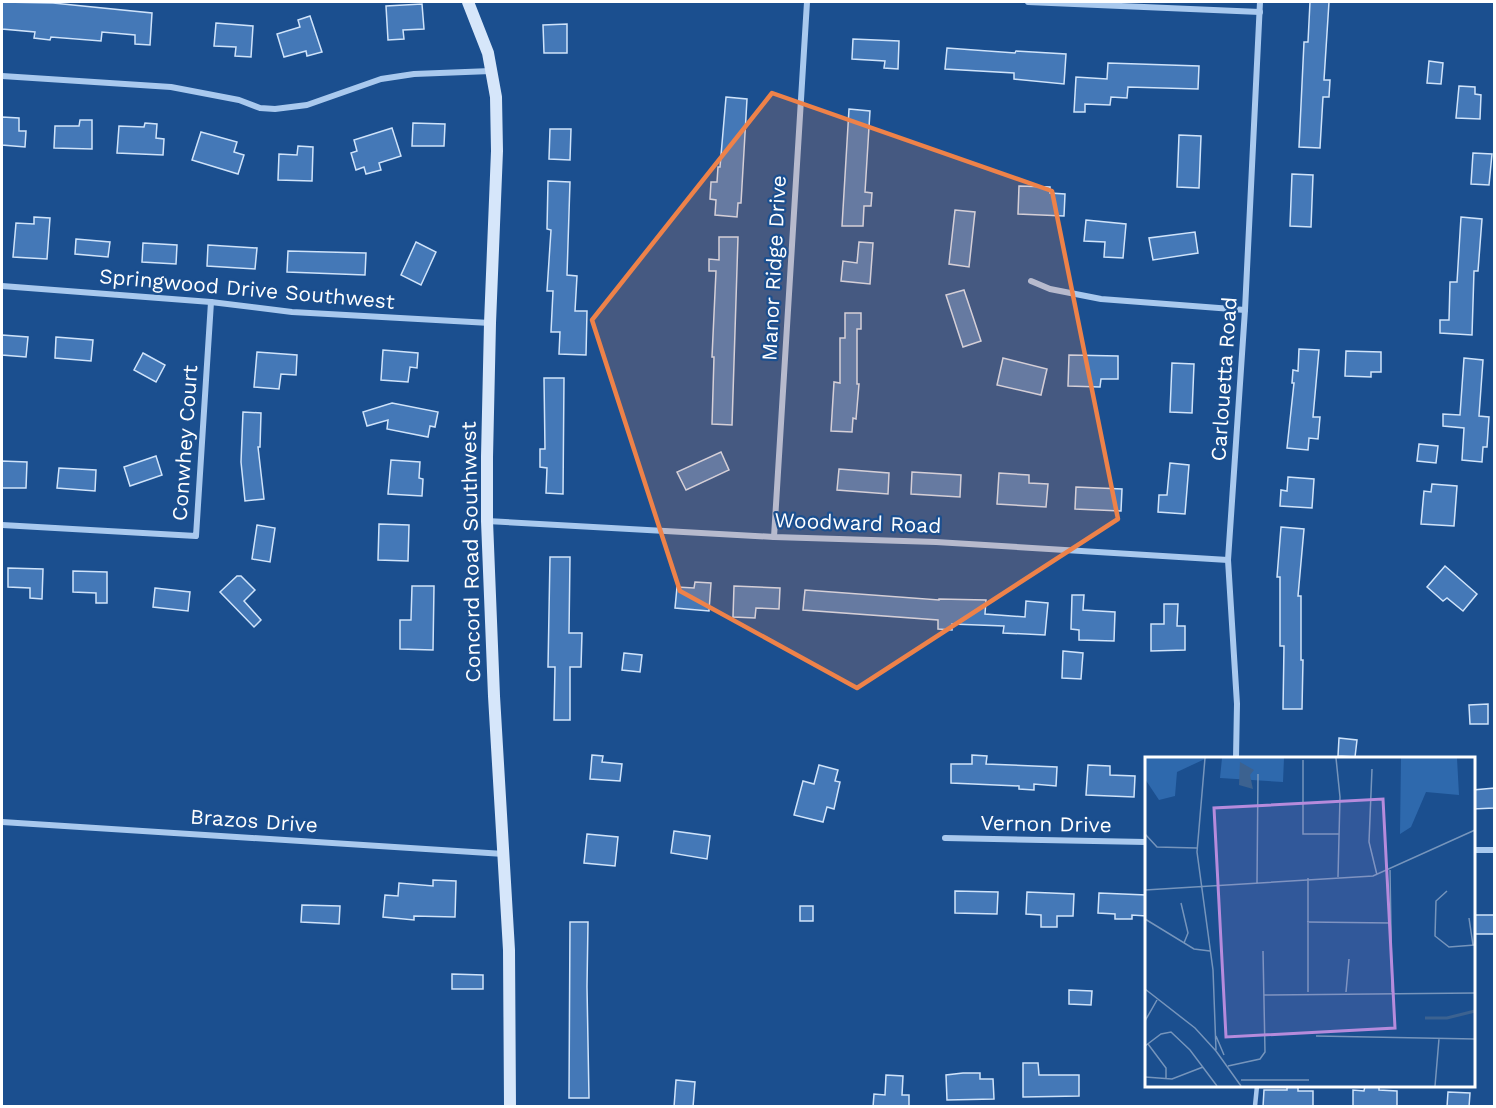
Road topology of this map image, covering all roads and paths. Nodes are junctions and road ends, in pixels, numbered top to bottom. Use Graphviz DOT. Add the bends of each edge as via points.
graph roads {
  1 [pos="468,2"];
  2 [pos="807,2"];
  3 [pos="1028,2"];
  4 [pos="1260,2"];
  5 [pos="1260,12"];
  6 [pos="492,71"];
  7 [pos="2,76"];
  8 [pos="1031,281"];
  9 [pos="2,286"];
  10 [pos="211,302"];
  11 [pos="1245,310"];
  12 [pos="490,323"];
  13 [pos="487,521"];
  14 [pos="2,525"];
  15 [pos="774,537"];
  16 [pos="1228,560"];
  17 [pos="1236,757"];
  18 [pos="2,822"];
  19 [pos="945,838"];
  20 [pos="1145,842"];
  21 [pos="1475,850"];
  22 [pos="1494,850"];
  23 [pos="504,854"];
  24 [pos="1257,1087"];
  25 [pos="510,1107"];
  26 [pos="1255,1107"];
  1 -- 6 [label="street, Concord Road Southwest"];
  2 -- 15 [label="street, Manor Ridge Drive"];
  3 -- 5 [label="street"];
  4 -- 5 [label="street, Carlouetta Road"];
  5 -- 11 [label="street, Carlouetta Road"];
  6 -- 7 [label="street" via="381,79 308,105 275,109 171,87"];
  6 -- 12 [label="street, Concord Road Southwest" via="497,151"];
  8 -- 11 [label="street" via="1050,289 1101,299"];
  9 -- 10 [label="street, Springwood Drive Southwest"];
  10 -- 12 [label="street, Springwood Drive Southwest" via="292,312"];
  10 -- 14 [label="street, Conwhey Court" via="196,536"];
  11 -- 16 [label="street, Carlouetta Road"];
  12 -- 13 [label="street, Concord Road Southwest"];
  13 -- 15 [label="street, Woodward Road"];
  13 -- 23 [label="street, Concord Road Southwest"];
  15 -- 16 [label="street, Woodward Road" via="936,542"];
  16 -- 17 [label="street, Carlouetta Road" via="1237,704"];
  18 -- 23 [label="street, Brazos Drive"];
  19 -- 20 [label="street, Vernon Drive"];
  21 -- 22 [label="street"];
  23 -- 25 [label="street, Concord Road Southwest" via="510,960"];
  24 -- 26 [label="lane"];
}
